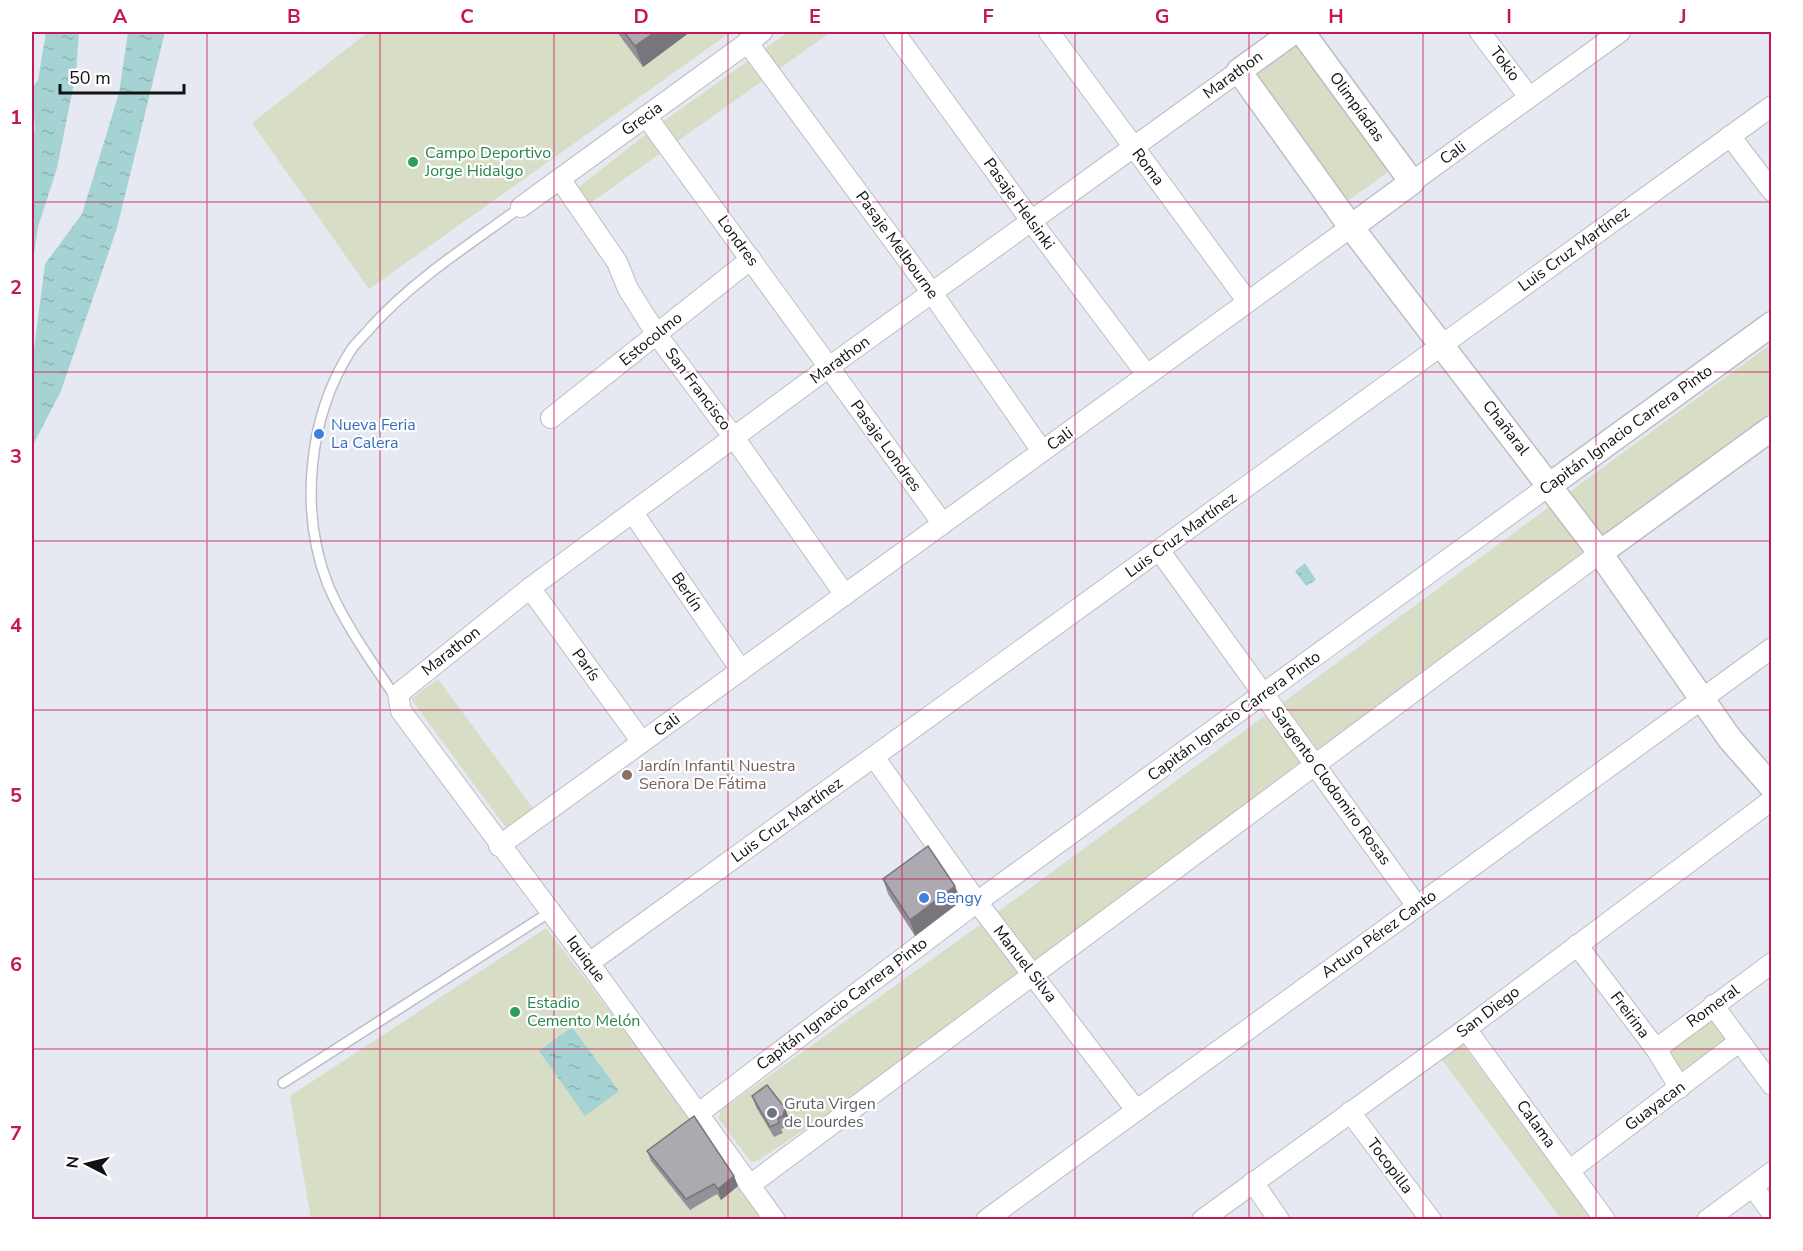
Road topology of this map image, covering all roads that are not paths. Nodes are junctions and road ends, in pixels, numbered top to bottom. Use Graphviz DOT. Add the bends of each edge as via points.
graph roads {
  1 [pos="894,32"];
  2 [pos="1049,32"];
  3 [pos="1293,32"];
  4 [pos="1302,32"];
  5 [pos="1480,32"];
  6 [pos="1620,32"];
  7 [pos="755,37"];
  8 [pos="1239,71"];
  9 [pos="1529,97"];
  10 [pos="1772,106"];
  11 [pos="646,116"];
  12 [pos="1730,136"];
  13 [pos="1133,148"];
  14 [pos="560,179"];
  15 [pos="1412,182"];
  16 [pos="1772,191"];
  17 [pos="520,207"];
  18 [pos="1032,222"];
  19 [pos="1351,227"];
  20 [pos="751,259"];
  21 [pos="932,293"];
  22 [pos="1248,302"];
  23 [pos="1772,324"];
  24 [pos="657,335"];
  25 [pos="1442,345"];
  26 [pos="829,367"];
  27 [pos="1148,375"];
  28 [pos="551,418"];
  29 [pos="1772,428"];
  30 [pos="735,439"];
  31 [pos="1042,451"];
  32 [pos="1550,486"];
  33 [pos="633,513"];
  34 [pos="943,524"];
  35 [pos="1159,550"];
  36 [pos="1600,553"];
  37 [pos="531,588"];
  38 [pos="845,595"];
  39 [pos="1772,648"];
  40 [pos="741,670"];
  41 [pos="1264,694"];
  42 [pos="1702,699"];
  43 [pos="397,700"];
  44 [pos="642,742"];
  45 [pos="874,757"];
  46 [pos="1316,766"];
  47 [pos="1772,787"];
  48 [pos="1772,800"];
  49 [pos="499,846"];
  50 [pos="977,902"];
  51 [pos="1417,906"];
  52 [pos="550,912"];
  53 [pos="1577,945"];
  54 [pos="590,963"];
  55 [pos="1772,963"];
  56 [pos="1033,973"];
  57 [pos="1713,1005"];
  58 [pos="1466,1029"];
  59 [pos="1740,1041"];
  60 [pos="1656,1049"];
  61 [pos="284,1083"];
  62 [pos="1772,1085"];
  63 [pos="1680,1088"];
  64 [pos="1136,1110"];
  65 [pos="1350,1112"];
  66 [pos="699,1113"];
  67 [pos="1570,1170"];
  68 [pos="1772,1172"];
  69 [pos="1253,1182"];
  70 [pos="750,1185"];
  71 [pos="1753,1187"];
  72 [pos="1772,1213"];
  73 [pos="775,1220"];
  74 [pos="986,1220"];
  75 [pos="1202,1220"];
  76 [pos="1279,1220"];
  77 [pos="1431,1220"];
  78 [pos="1605,1220"];
  79 [pos="1707,1220"];
  1 -- 18 [label="street, Pasaje Helsinki"];
  2 -- 13 [label="street, Roma"];
  3 -- 8 [label="street, Marathon"];
  4 -- 15 [label="street, Olimpíadas"];
  5 -- 9 [label="street, Tokio"];
  6 -- 9 [label="street, Cali"];
  7 -- 11 [label="street, Grecia"];
  7 -- 21 [label="street, Pasaje Melbourne"];
  8 -- 13 [label="street, Marathon"];
  8 -- 19 [label="street, Chañaral"];
  9 -- 15 [label="street, Cali"];
  10 -- 12 [label="street, Luis Cruz Martínez"];
  11 -- 14 [label="street, Grecia"];
  11 -- 20 [label="street, Londres"];
  12 -- 16 [label="street"];
  12 -- 25 [label="street, Luis Cruz Martínez"];
  13 -- 18 [label="street, Marathon"];
  13 -- 22 [label="street, Roma"];
  14 -- 17 [label="street, Grecia"];
  14 -- 24 [label="street, San Francisco" via="617,262 628,289"];
  15 -- 19 [label="street, Cali"];
  17 -- 43 [label="lane" via="390,306 352,349 329,394 318,432 311,488 315,541 329,586 354,634"];
  18 -- 21 [label="street, Marathon"];
  18 -- 27 [label="street, Pasaje Helsinki"];
  19 -- 22 [label="street, Cali"];
  19 -- 25 [label="street, Chañaral"];
  20 -- 24 [label="street, Estocolmo"];
  20 -- 26 [label="street, Londres"];
  21 -- 26 [label="street, Marathon"];
  21 -- 31 [label="street, Pasaje Melbourne"];
  22 -- 27 [label="street, Cali"];
  23 -- 32 [label="street, Capitán Ignacio Carrera Pinto"];
  24 -- 28 [label="street, Estocolmo"];
  24 -- 30 [label="street, San Francisco"];
  25 -- 32 [label="street, Chañaral"];
  25 -- 35 [label="street, Luis Cruz Martínez"];
  26 -- 30 [label="street, Marathon"];
  26 -- 34 [label="street, Pasaje Londres"];
  27 -- 31 [label="street, Cali"];
  29 -- 36 [label="street"];
  30 -- 33 [label="street, Marathon"];
  30 -- 38 [label="street, San Francisco"];
  31 -- 34 [label="street, Cali"];
  32 -- 36 [label="street, Chañaral"];
  32 -- 41 [label="street, Capitán Ignacio Carrera Pinto"];
  33 -- 37 [label="street, Marathon"];
  33 -- 40 [label="street, Berlín"];
  34 -- 38 [label="street, Cali"];
  35 -- 41 [label="street, Sargento Clodomiro Rosas"];
  35 -- 45 [label="street, Luis Cruz Martínez"];
  36 -- 42 [label="street, Chañaral"];
  36 -- 46 [label="street"];
  37 -- 43 [label="street, Marathon" via="403,689"];
  37 -- 44 [label="street, París"];
  38 -- 40 [label="street, Cali"];
  39 -- 42 [label="street, Arturo Pérez Canto"];
  40 -- 44 [label="street, Cali"];
  41 -- 46 [label="street, Sargento Clodomiro Rosas"];
  41 -- 50 [label="street, Capitán Ignacio Carrera Pinto"];
  42 -- 47 [label="street, Chañaral" via="1748,763"];
  42 -- 51 [label="street, Arturo Pérez Canto"];
  43 -- 49 [label="street, Iquique" via="400,711"];
  44 -- 49 [label="street, Cali"];
  45 -- 50 [label="street, Manuel Silva"];
  45 -- 54 [label="street, Luis Cruz Martínez"];
  46 -- 51 [label="street, Sargento Clodomiro Rosas"];
  46 -- 56 [label="street"];
  48 -- 53 [label="street, San Diego"];
  49 -- 52 [label="street, Iquique"];
  50 -- 56 [label="street, Manuel Silva"];
  50 -- 66 [label="street, Capitán Ignacio Carrera Pinto"];
  51 -- 64 [label="street, Arturo Pérez Canto"];
  52 -- 54 [label="street, Iquique"];
  52 -- 61 [label="lane"];
  53 -- 58 [label="street, San Diego"];
  53 -- 60 [label="street, Freirina"];
  54 -- 66 [label="street, Iquique"];
  55 -- 57 [label="street, Romeral"];
  56 -- 64 [label="street, Manuel Silva"];
  56 -- 70 [label="street"];
  57 -- 59 [label="street"];
  57 -- 60 [label="street, Romeral"];
  58 -- 65 [label="street, San Diego"];
  58 -- 67 [label="street, Calama"];
  59 -- 62 [label="street"];
  59 -- 63 [label="street, Guayacan"];
  60 -- 63 [label="street, Freirina"];
  63 -- 67 [label="street, Guayacan"];
  64 -- 74 [label="street, Arturo Pérez Canto"];
  65 -- 69 [label="street, San Diego"];
  65 -- 77 [label="street, Tocopilla"];
  66 -- 70 [label="street, Iquique"];
  67 -- 78 [label="street, Calama"];
  68 -- 71 [label="street"];
  69 -- 75 [label="street, San Diego"];
  69 -- 76 [label="street"];
  70 -- 73 [label="street, Iquique"];
  71 -- 72 [label="street"];
  71 -- 79 [label="street"];
}
